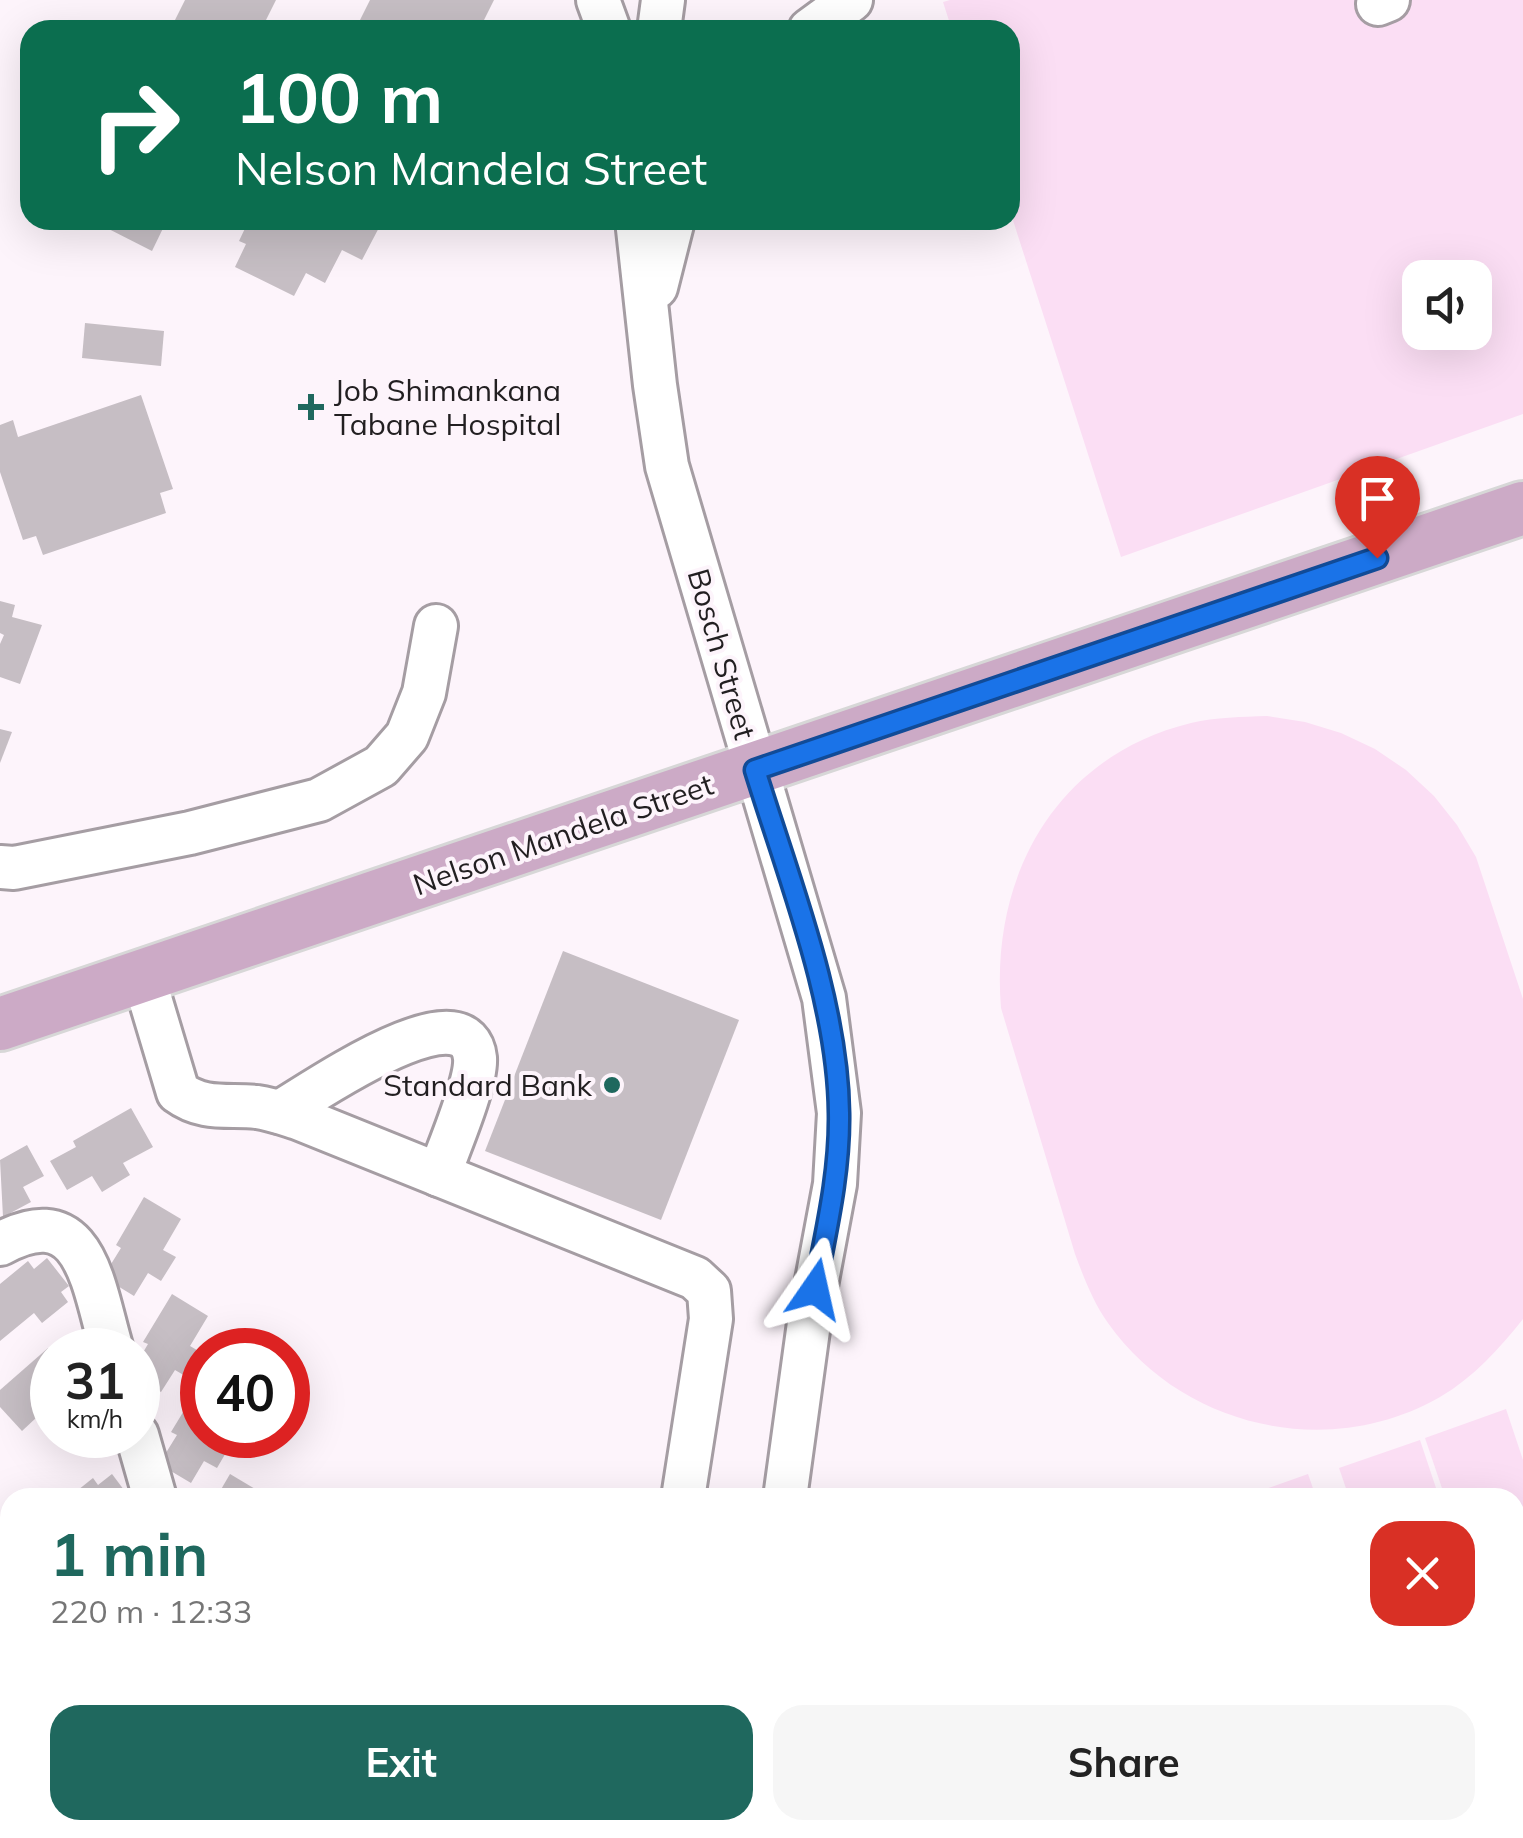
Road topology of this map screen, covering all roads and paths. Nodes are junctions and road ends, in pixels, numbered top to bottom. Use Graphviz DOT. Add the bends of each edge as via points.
graph roads {
  1 [pos="851,0"];
  2 [pos="824,20"];
  3 [pos="638,230"];
  4 [pos="671,230"];
  5 [pos="649,322"];
  6 [pos="1523,508"];
  7 [pos="436,626"];
  8 [pos="755,770"];
  9 [pos="0,867"];
  10 [pos="143,975"];
  11 [pos="0,1024"];
  12 [pos="280,1112"];
  13 [pos="439,1175"];
  14 [pos="0,1244"];
  15 [pos="106,1328"];
  16 [pos="143,1458"];
  17 [pos="152,1488"];
  18 [pos="685,1488"];
  19 [pos="787,1488"];
  1 -- 2 [label="street"];
  3 -- 5 [label="street, Bosch Street"];
  4 -- 5 [label="street"];
  5 -- 8 [label="street, Bosch Street" via="667,466"];
  6 -- 8 [label="main road, Nelson Mandela Street"];
  7 -- 9 [label="street" via="424,693 407,736 381,766 319,800 190,833"];
  8 -- 10 [label="main road, Nelson Mandela Street"];
  8 -- 19 [label="street, Bosch Street" via="824,998 839,1113 835,1184"];
  10 -- 11 [label="main road, Nelson Mandela Street"];
  10 -- 12 [label="street" via="178,1092 210,1107"];
  12 -- 13 [label="street"];
  12 -- 13 [label="street" via="401,1043 454,1030 468,1040 475,1059"];
  13 -- 18 [label="street" via="695,1278 708,1291 712,1319"];
  14 -- 15 [label="street" via="27,1231 64,1234 90,1275"];
  16 -- 17 [label="street"];
}
